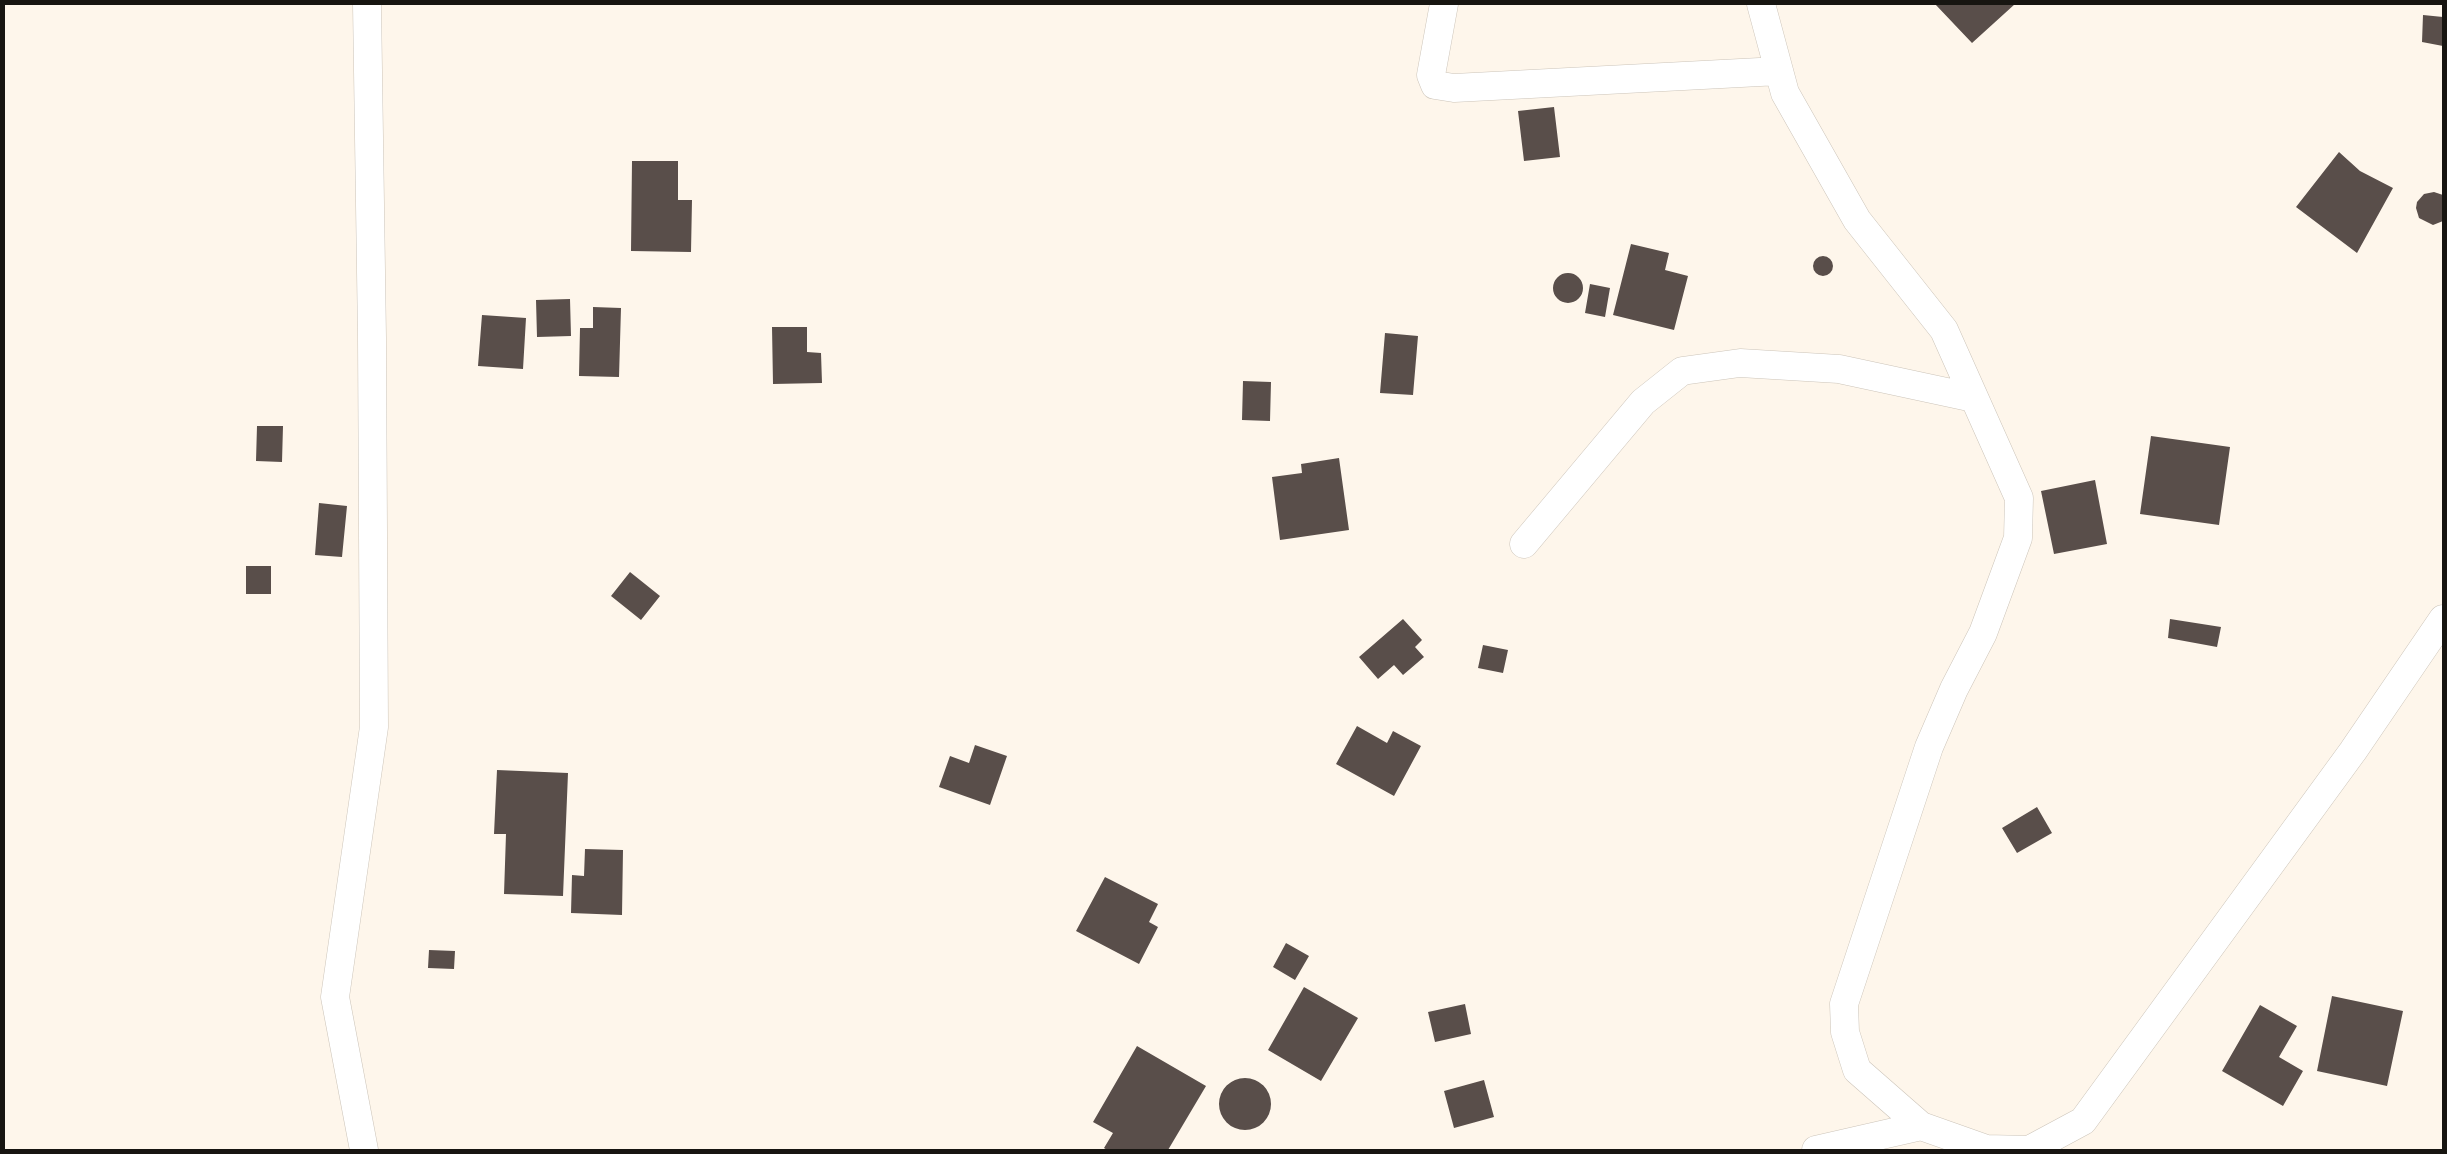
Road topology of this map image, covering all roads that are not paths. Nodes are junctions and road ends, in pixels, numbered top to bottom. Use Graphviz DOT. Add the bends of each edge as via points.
graph roads {
  1 [pos="367,4"];
  2 [pos="1444,4"];
  3 [pos="1761,4"];
  4 [pos="1779,71"];
  5 [pos="1974,398"];
  6 [pos="1524,544"];
  7 [pos="2443,619"];
  8 [pos="1921,1126"];
  9 [pos="364,1150"];
  10 [pos="1816,1150"];
  11 [pos="2029,1150"];
  1 -- 9 [label="street" via="374,727 335,996"];
  2 -- 4 [label="street" via="1431,76 1435,85 1454,88"];
  3 -- 4 [label="street"];
  4 -- 5 [label="street" via="1785,93 1857,220 1944,330"];
  5 -- 6 [label="street" via="1839,369 1740,364 1682,371 1643,402"];
  5 -- 8 [label="street" via="2018,498 2018,538 1983,633 1954,688 1929,747 1844,1004 1845,1032 1857,1070"];
  7 -- 11 [label="street" via="2353,751 2083,1121"];
  8 -- 10 [label="street"];
  8 -- 11 [label="street" via="1986,1149"];
}
